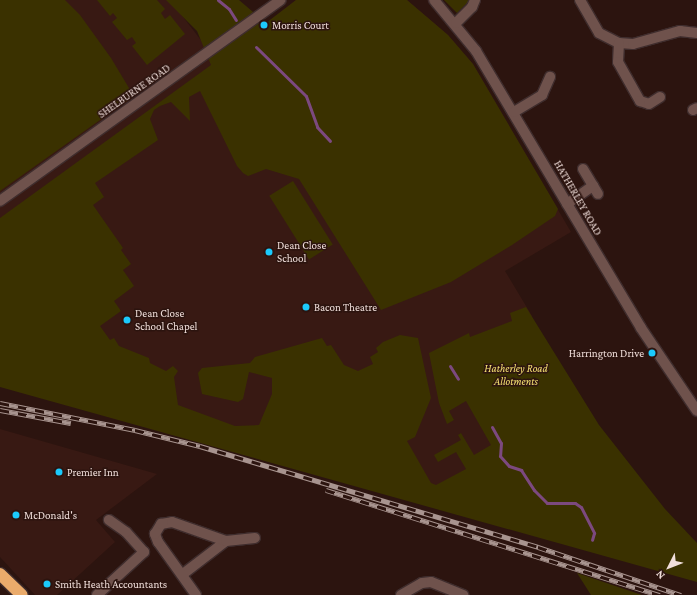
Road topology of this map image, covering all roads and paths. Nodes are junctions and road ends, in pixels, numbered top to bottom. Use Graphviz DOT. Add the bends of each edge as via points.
graph roads {
  1 [pos="282,0"];
  2 [pos="434,0"];
  3 [pos="475,0"];
  4 [pos="580,0"];
  5 [pos="456,23"];
  6 [pos="697,33"];
  7 [pos="619,43"];
  8 [pos="550,77"];
  9 [pos="660,97"];
  10 [pos="514,112"];
  11 [pos="584,169"];
  12 [pos="0,201"];
  13 [pos="567,204"];
  14 [pos="697,411"];
  15 [pos="109,520"];
  16 [pos="255,538"];
  17 [pos="226,541"];
  18 [pos="0,574"];
  19 [pos="183,574"];
  20 [pos="22,595"];
  21 [pos="97,595"];
  22 [pos="196,595"];
  23 [pos="401,595"];
  24 [pos="464,595"];
  1 -- 12 [label="street, SHELBURNE ROAD"];
  2 -- 5 [label="street, HATHERLEY ROAD"];
  3 -- 5 [label="street" via="472,7"];
  4 -- 7 [label="street" via="599,32"];
  5 -- 10 [label="street, HATHERLEY ROAD"];
  6 -- 7 [label="street" via="680,31 632,44"];
  7 -- 9 [label="street" via="618,62 640,101 649,104"];
  8 -- 10 [label="street" via="542,95"];
  10 -- 13 [label="street, HATHERLEY ROAD"];
  11 -- 13 [label="street" via="596,190"];
  13 -- 14 [label="street, HATHERLEY ROAD" via="641,328"];
  15 -- 21 [label="street" via="126,532 144,552"];
  16 -- 17 [label="street"];
  17 -- 19 [label="street"];
  17 -- 19 [label="street" via="172,522 161,524 156,530 156,538"];
  18 -- 20 [label="highway"];
  19 -- 22 [label="street"];
  23 -- 24 [label="street" via="422,583 431,582"];
}
